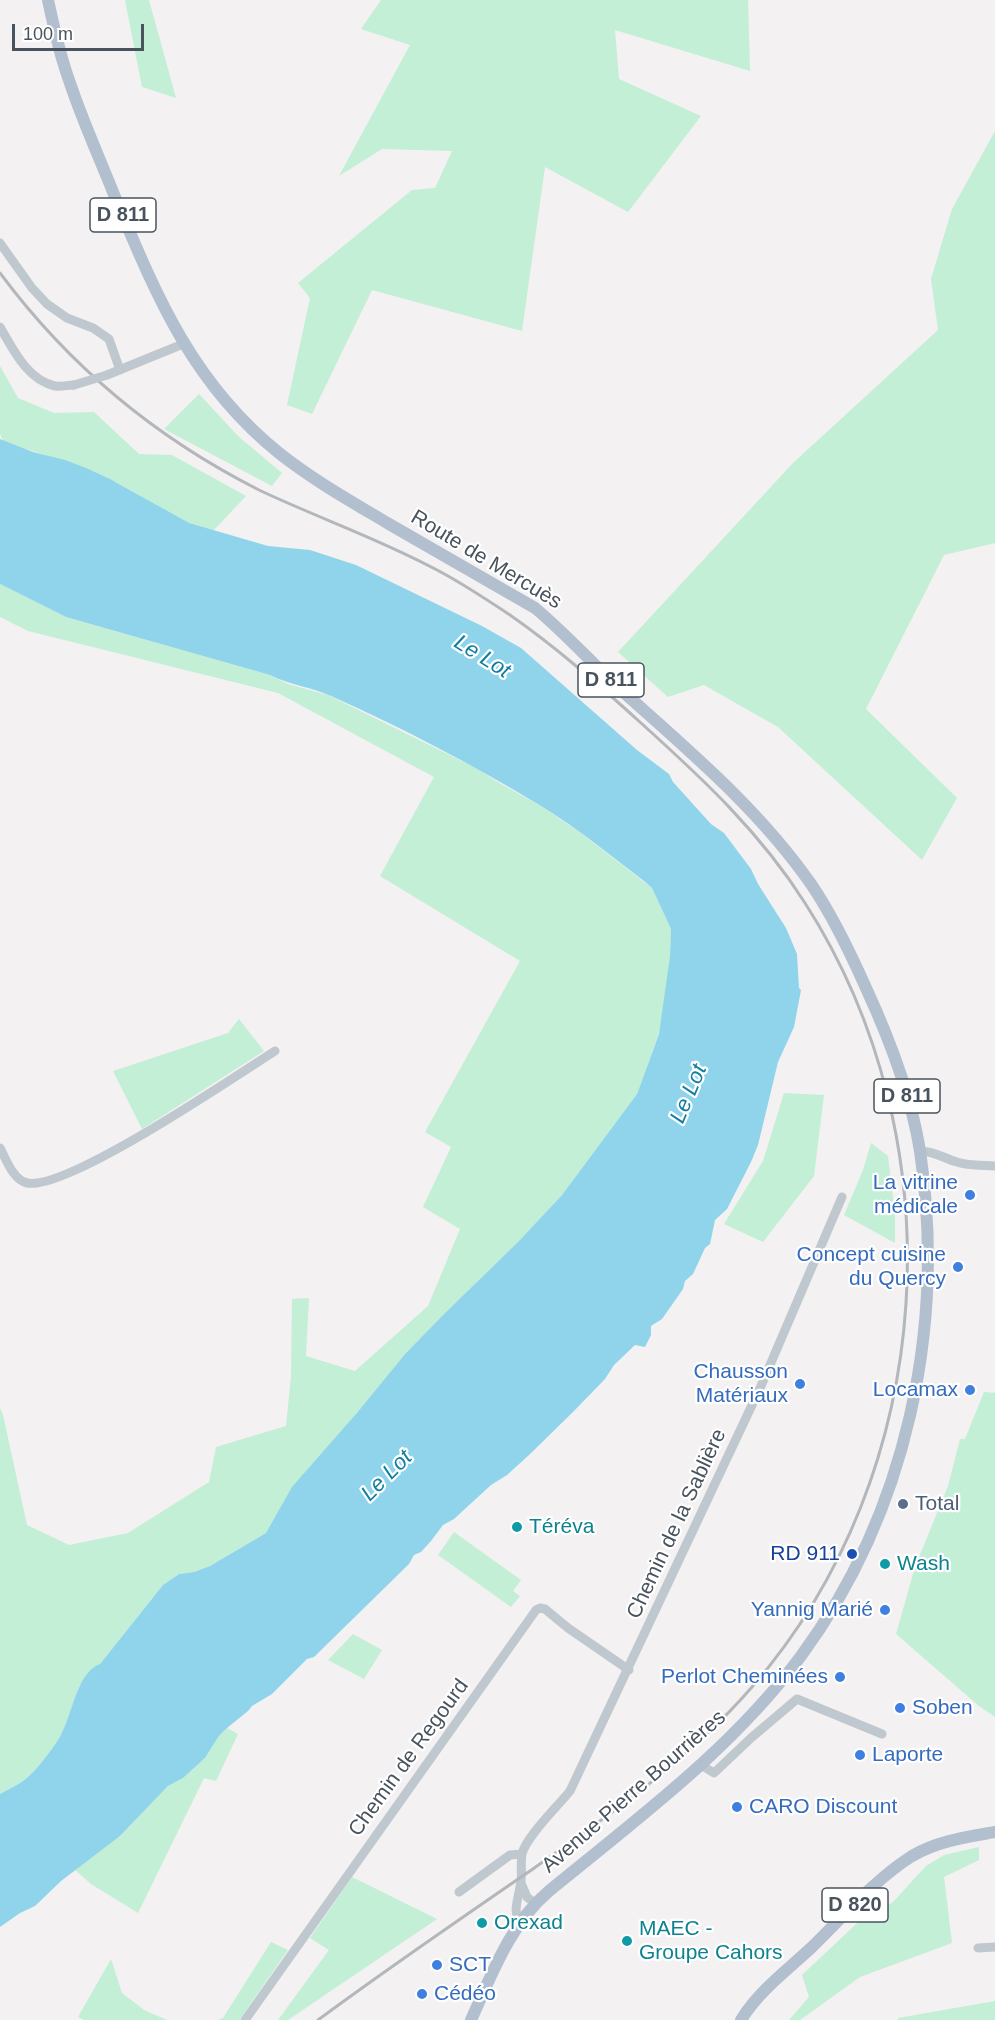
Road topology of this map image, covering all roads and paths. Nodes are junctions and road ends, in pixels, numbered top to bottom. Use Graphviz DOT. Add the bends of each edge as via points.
graph roads {
  1 [pos="48,0"];
  2 [pos="0,243"];
  3 [pos="0,327"];
  4 [pos="183,344"];
  5 [pos="120,370"];
  6 [pos="275,1051"];
  7 [pos="0,1148"];
  8 [pos="920,1152"];
  9 [pos="995,1166"];
  10 [pos="842,1197"];
  11 [pos="629,1670"];
  12 [pos="882,1734"];
  13 [pos="701,1765"];
  14 [pos="995,1832"];
  15 [pos="522,1854"];
  16 [pos="521,1883"];
  17 [pos="459,1892"];
  18 [pos="534,1903"];
  19 [pos="519,1923"];
  20 [pos="995,1947"];
  21 [pos="978,1948"];
  22 [pos="245,2020"];
  23 [pos="471,2020"];
  24 [pos="741,2020"];
  1 -- 4 [label="main road, Route de Mercuès / D 811" via="69,82 90,136 134,242"];
  2 -- 5 [label="street" via="47,304 109,339"];
  3 -- 5 [label="street, bridge" via="25,368 50,384 74,385"];
  4 -- 5 [label="street"];
  4 -- 8 [label="main road, Route de Mercuès / D 811" via="224,399 279,453 321,484 535,608 766,826 813,887 856,966 890,1041"];
  6 -- 7 [label="street" via="80,1169 28,1183 19,1178"];
  8 -- 9 [label="street" via="931,1151 956,1162"];
  8 -- 13 [label="main road, Avenue Pierre Bourrières / D 811" via="927,1222 927,1317 911,1416 887,1493 853,1574 802,1654 743,1724"];
  10 -- 11 [label="street, Chemin de la Sablière" via="761,1386"];
  11 -- 15 [label="street, Chemin de la Sablière" via="570,1791 528,1841"];
  11 -- 22 [label="street, Chemin de Regourd" via="545,1609 536,1610"];
  12 -- 13 [label="street" via="797,1699 714,1773"];
  13 -- 18 [label="main road, Avenue Pierre Bourrières / D 811"];
  14 -- 24 [label="main road, D 820" via="933,1846 886,1875"];
  15 -- 16 [label="street"];
  15 -- 17 [label="street" via="510,1855"];
  16 -- 18 [label="street"];
  16 -- 19 [label="street" via="515,1909"];
  18 -- 19 [label="main road, Avenue Pierre Bourrières / D 811"];
  19 -- 23 [label="main road, Avenue Pierre Bourrières / D 811"];
  20 -- 21 [label="street"];
}
